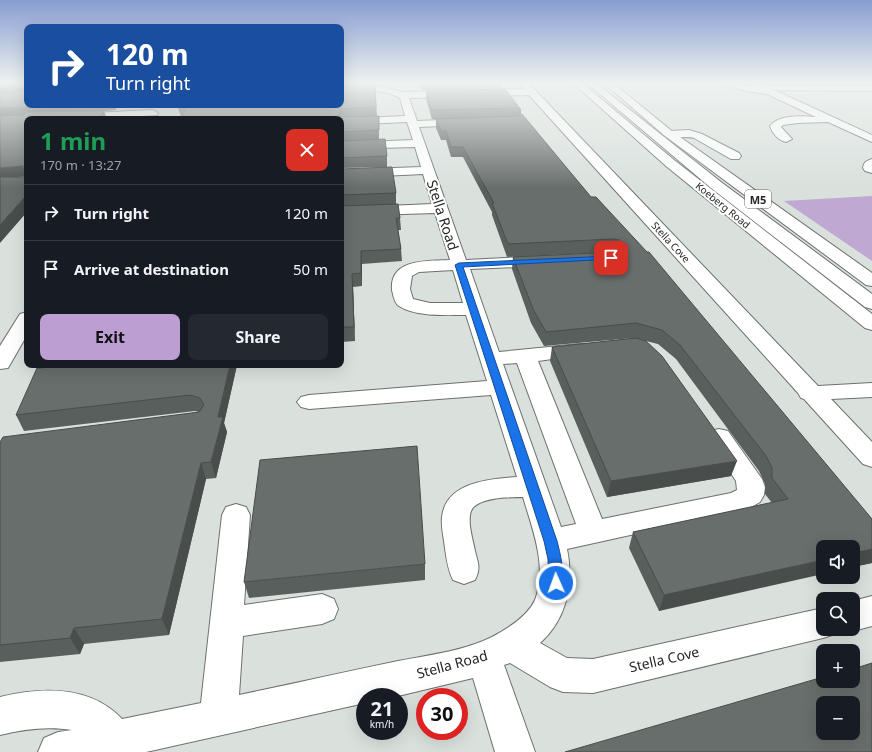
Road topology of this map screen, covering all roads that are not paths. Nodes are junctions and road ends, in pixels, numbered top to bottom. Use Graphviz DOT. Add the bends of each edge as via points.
graph roads {
  1 [pos="410,118"];
  2 [pos="556,118"];
  3 [pos="618,118"];
  4 [pos="634,118"];
  5 [pos="650,118"];
  6 [pos="825,118"];
  7 [pos="829,120"];
  8 [pos="344,122"];
  9 [pos="411,122"];
  10 [pos="477,122"];
  11 [pos="669,134"];
  12 [pos="786,139"];
  13 [pos="872,139"];
  14 [pos="419,144"];
  15 [pos="344,146"];
  16 [pos="735,156"];
  17 [pos="872,163"];
  18 [pos="872,169"];
  19 [pos="428,170"];
  20 [pos="344,174"];
  21 [pos="441,208"];
  22 [pos="344,212"];
  23 [pos="558,260"];
  24 [pos="459,265"];
  25 [pos="872,281"];
  26 [pos="872,303"];
  27 [pos="474,309"];
  28 [pos="24,323"];
  29 [pos="872,324"];
  30 [pos="602,348"];
  31 [pos="525,355"];
  32 [pos="490,359"];
  33 [pos="0,363"];
  34 [pos="500,387"];
  35 [pos="872,390"];
  36 [pos="810,393"];
  37 [pos="310,402"];
  38 [pos="706,419"];
  39 [pos="872,458"];
  40 [pos="532,486"];
  41 [pos="236,515"];
  42 [pos="593,532"];
  43 [pos="550,541"];
  44 [pos="464,571"];
  45 [pos="322,610"];
  46 [pos="872,611"];
  47 [pos="860,614"];
  48 [pos="226,623"];
  49 [pos="816,624"];
  50 [pos="497,651"];
  51 [pos="0,716"];
  52 [pos="218,717"];
  53 [pos="115,740"];
  54 [pos="58,752"];
  55 [pos="516,752"];
  1 -- 9 [label="main road, Stella Road"];
  2 -- 36 [label="main road, Stella Cove"];
  3 -- 29 [label="main road, Koeberg Road / M5" via="670,163"];
  4 -- 26 [label="main road" via="716,185"];
  5 -- 11 [label="main road, Koeberg Road / M5"];
  6 -- 7 [label="main road"];
  7 -- 12 [label="main road" via="778,122 775,126 777,131"];
  7 -- 13 [label="main road"];
  8 -- 9 [label="main road"];
  9 -- 10 [label="main road"];
  9 -- 14 [label="main road, Stella Road"];
  11 -- 16 [label="main road" via="689,133"];
  11 -- 25 [label="main road, Koeberg Road / M5"];
  14 -- 15 [label="main road"];
  14 -- 19 [label="main road, Stella Road"];
  17 -- 18 [label="main road" via="869,168"];
  19 -- 20 [label="main road"];
  19 -- 21 [label="main road, Stella Road"];
  21 -- 22 [label="main road"];
  21 -- 24 [label="main road, Stella Road"];
  23 -- 24 [label="main road"];
  24 -- 27 [label="main road, Stella Road"];
  24 -- 27 [label="main road" via="415,267 408,271 402,279 401,289 405,302 427,309"];
  27 -- 32 [label="main road, Stella Road"];
  28 -- 33 [label="main road"];
  30 -- 31 [label="main road"];
  31 -- 32 [label="main road"];
  31 -- 42 [label="main road"];
  32 -- 34 [label="main road, Stella Road"];
  34 -- 37 [label="main road"];
  34 -- 40 [label="main road, Stella Road"];
  35 -- 36 [label="main road"];
  36 -- 39 [label="main road, Stella Cove"];
  38 -- 42 [label="main road" via="749,479 752,487 750,495 738,502"];
  40 -- 43 [label="main road, Stella Road"];
  40 -- 44 [label="main road" via="488,490 472,494 462,500 456,515"];
  41 -- 48 [label="main road"];
  42 -- 43 [label="main road"];
  43 -- 50 [label="main road, Stella Road" via="555,559 556,583 546,613 532,629"];
  45 -- 48 [label="main road"];
  46 -- 47 [label="main road"];
  48 -- 52 [label="main road"];
  49 -- 50 [label="main road, Stella Cove" via="593,676 563,674"];
  50 -- 52 [label="main road, Stella Road" via="443,669"];
  50 -- 55 [label="main road"];
  51 -- 53 [label="main road" via="49,708 77,712 93,718"];
  52 -- 53 [label="main road, Stella Road"];
  53 -- 54 [label="main road, Stella Road"];
}
